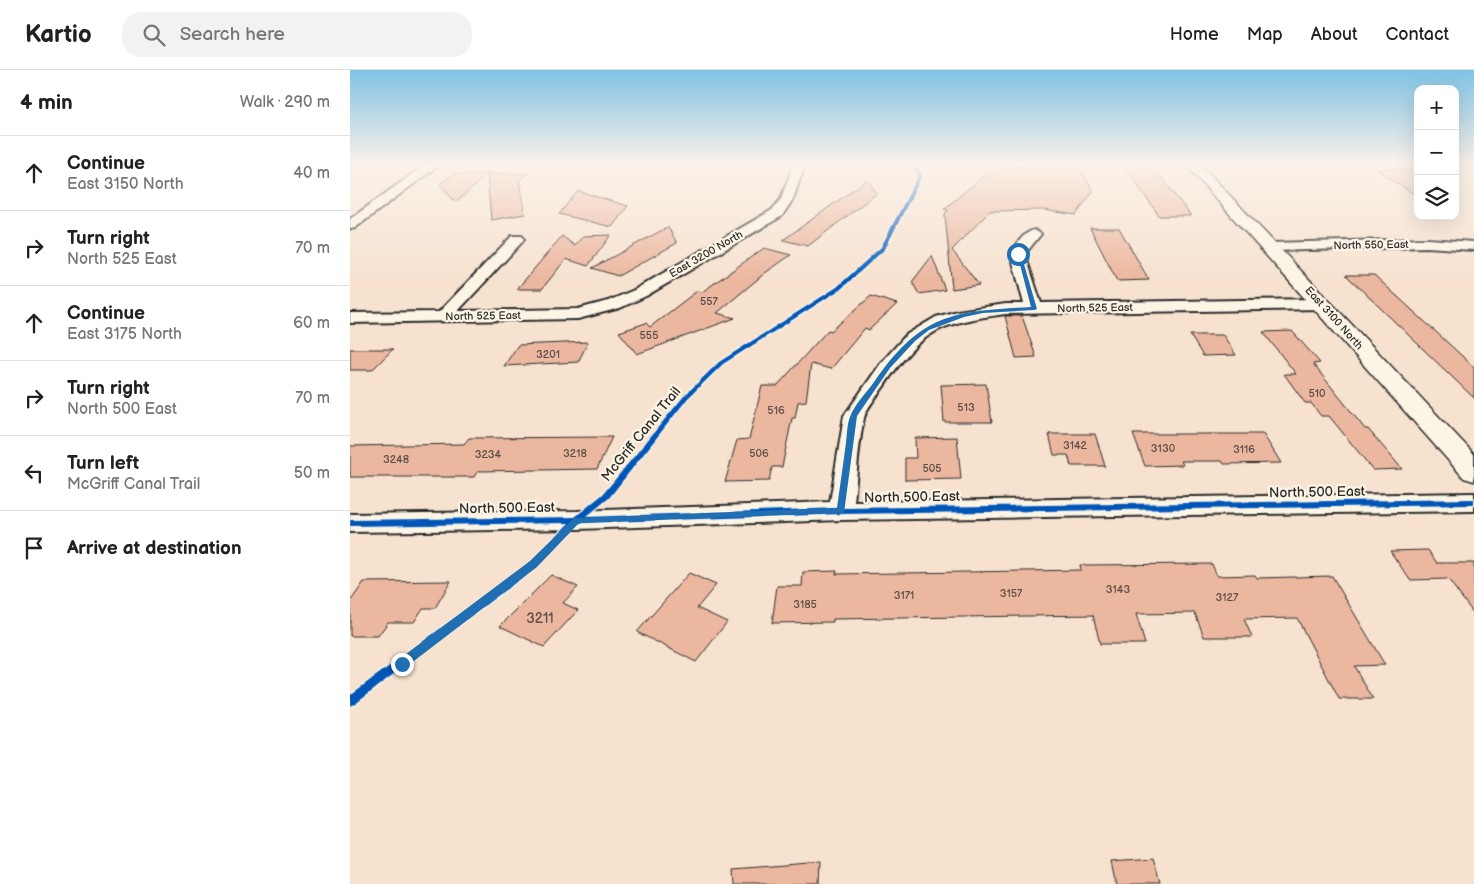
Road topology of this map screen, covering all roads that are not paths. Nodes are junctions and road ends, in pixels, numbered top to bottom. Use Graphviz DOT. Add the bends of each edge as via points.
graph roads {
  1 [pos="380,203"];
  2 [pos="785,203"];
  3 [pos="1229,203"];
  4 [pos="350,225"];
  5 [pos="1034,234"];
  6 [pos="517,239"];
  7 [pos="1474,246"];
  8 [pos="1269,247"];
  9 [pos="1321,304"];
  10 [pos="614,305"];
  11 [pos="1034,309"];
  12 [pos="443,317"];
  13 [pos="350,318"];
  14 [pos="1474,471"];
  15 [pos="1474,502"];
  16 [pos="841,511"];
  17 [pos="350,523"];
  1 -- 4 [label="street"];
  2 -- 10 [label="street, East 3200 North" via="777,213"];
  3 -- 8 [label="main road, East 3100 North"];
  5 -- 11 [label="street" via="1018,254"];
  6 -- 12 [label="street"];
  7 -- 8 [label="street, North 550 East"];
  8 -- 9 [label="main road, East 3100 North"];
  9 -- 11 [label="street, North 525 East"];
  9 -- 14 [label="main road, East 3100 North"];
  10 -- 12 [label="street, North 525 East" via="578,314"];
  11 -- 16 [label="street, North 525 East" via="983,311 942,321 912,339 854,416"];
  12 -- 13 [label="street, North 525 East"];
  15 -- 16 [label="street, North 500 East"];
  16 -- 17 [label="street, North 500 East" via="577,520"];
}
